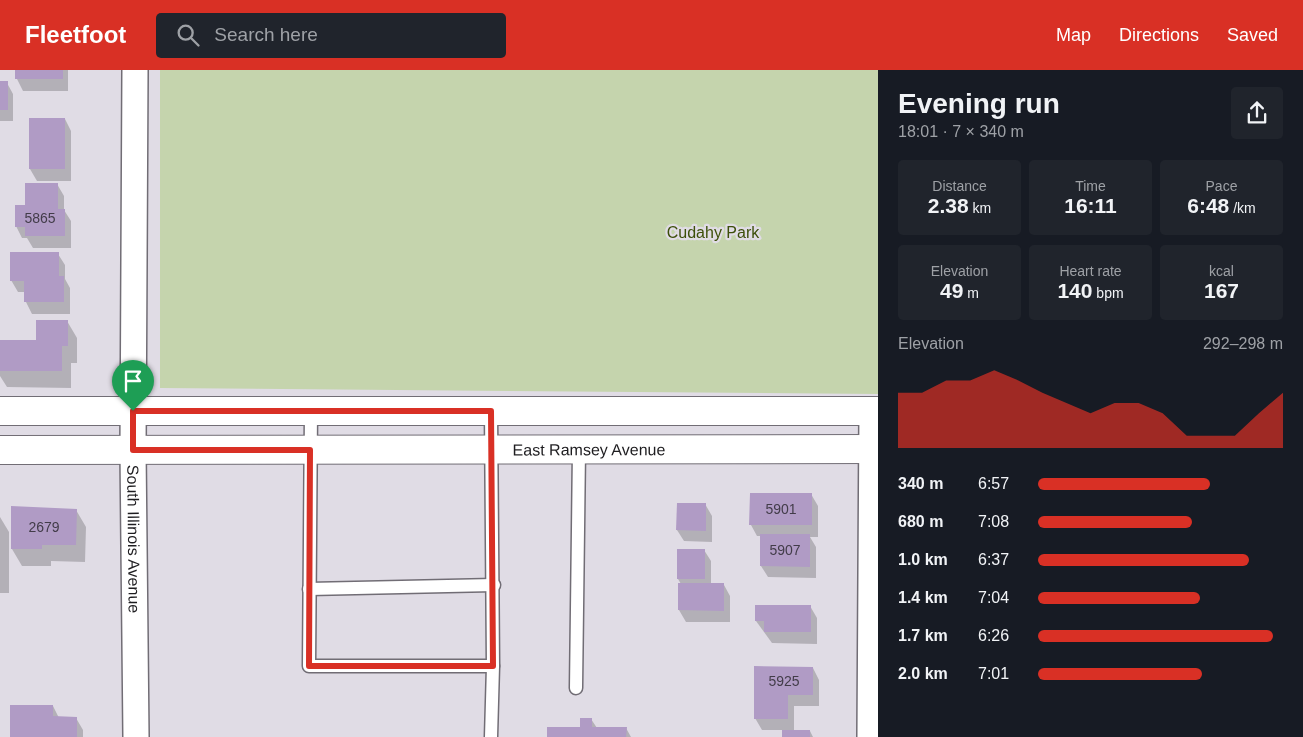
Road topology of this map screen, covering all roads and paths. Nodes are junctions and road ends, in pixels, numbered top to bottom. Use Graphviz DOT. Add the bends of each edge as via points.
graph roads {
  1 [pos="135,70"];
  2 [pos="0,411"];
  3 [pos="133,411"];
  4 [pos="311,411"];
  5 [pos="491,411"];
  6 [pos="875,411"];
  7 [pos="875,449"];
  8 [pos="0,450"];
  9 [pos="133,450"];
  10 [pos="310,450"];
  11 [pos="491,450"];
  12 [pos="579,450"];
  13 [pos="494,585"];
  14 [pos="309,589"];
  15 [pos="493,666"];
  16 [pos="576,688"];
  17 [pos="136,737"];
  18 [pos="491,737"];
  19 [pos="870,737"];
  1 -- 3 [label="street, South Illinois Avenue"];
  2 -- 3 [label="street"];
  3 -- 4 [label="street"];
  3 -- 9 [label="street, South Illinois Avenue"];
  4 -- 5 [label="street"];
  4 -- 10 [label="lane"];
  5 -- 6 [label="street"];
  5 -- 11 [label="lane"];
  6 -- 7 [label="street"];
  7 -- 12 [label="street, East Ramsey Avenue"];
  7 -- 19 [label="street"];
  8 -- 9 [label="street, East Ramsey Avenue"];
  9 -- 10 [label="street, East Ramsey Avenue"];
  9 -- 17 [label="street, South Illinois Avenue"];
  10 -- 11 [label="street, East Ramsey Avenue"];
  10 -- 14 [label="lane"];
  11 -- 12 [label="street, East Ramsey Avenue"];
  11 -- 13 [label="lane"];
  12 -- 16 [label="lane"];
  13 -- 14 [label="lane"];
  13 -- 15 [label="lane"];
  14 -- 15 [label="lane" via="309,666"];
  15 -- 18 [label="lane"];
}
